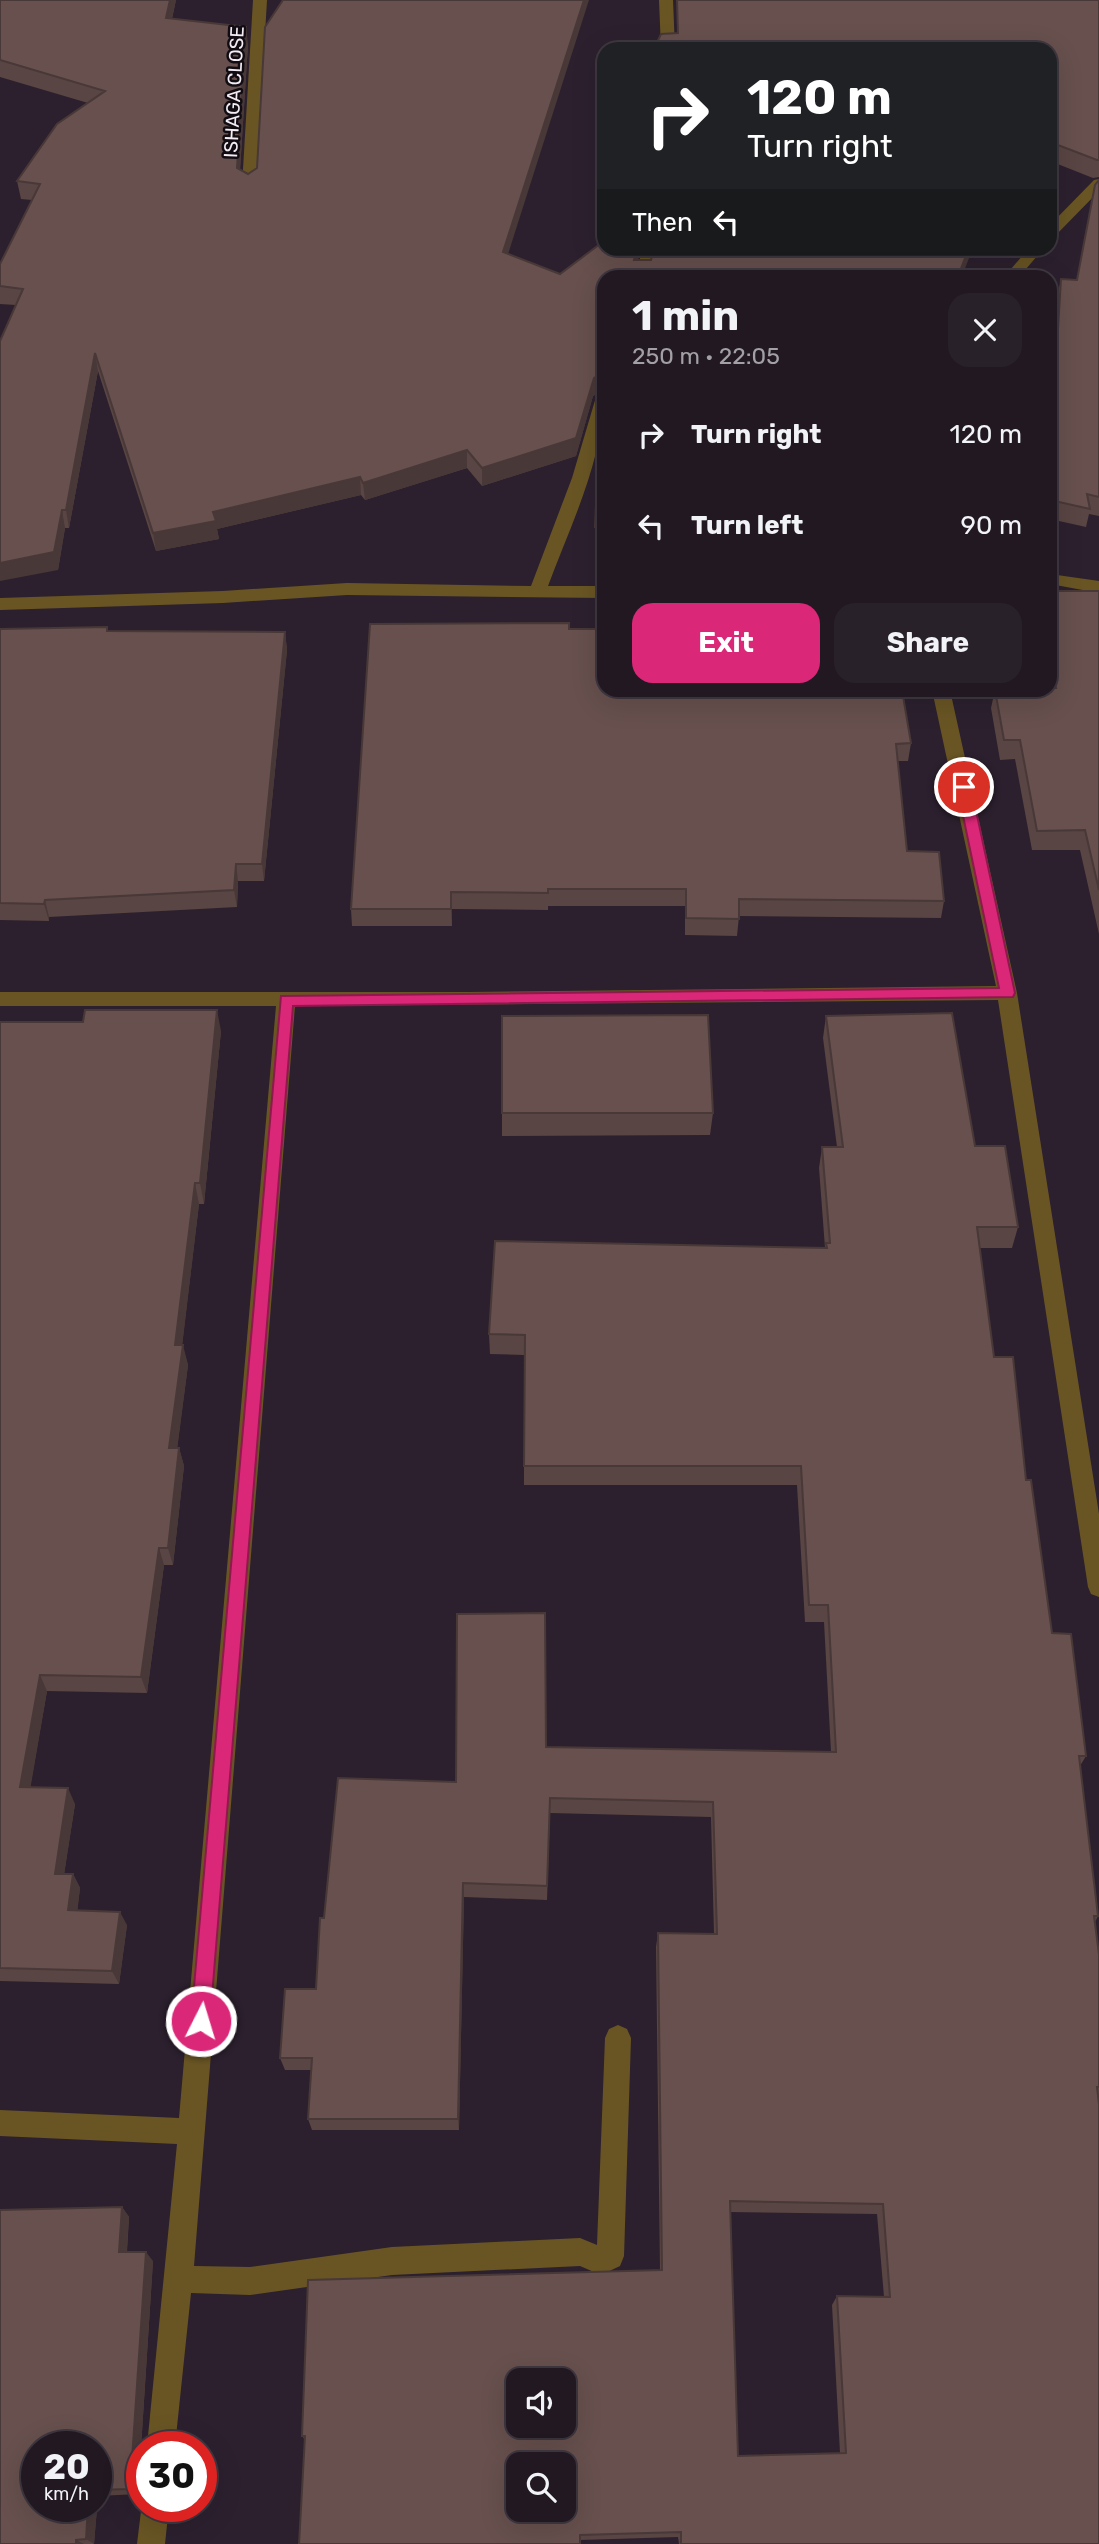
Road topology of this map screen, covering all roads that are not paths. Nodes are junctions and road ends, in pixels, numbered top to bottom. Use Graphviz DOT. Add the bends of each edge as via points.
graph roads {
  1 [pos="260,0"];
  2 [pos="666,0"];
  3 [pos="668,42"];
  4 [pos="1099,183"];
  5 [pos="249,186"];
  6 [pos="1057,226"];
  7 [pos="1030,256"];
  8 [pos="1017,270"];
  9 [pos="597,421"];
  10 [pos="1057,580"];
  11 [pos="1099,587"];
  12 [pos="537,592"];
  13 [pos="597,592"];
  14 [pos="0,604"];
  15 [pos="943,697"];
  16 [pos="1007,993"];
  17 [pos="0,999"];
  18 [pos="286,1000"];
  19 [pos="1099,1587"];
  20 [pos="618,2038"];
  21 [pos="0,2123"];
  22 [pos="192,2132"];
  23 [pos="179,2279"];
  24 [pos="163,2431"];
  25 [pos="153,2522"];
  26 [pos="151,2544"];
  1 -- 5 [label="street, ISHAGA CLOSE"];
  2 -- 3 [label="street"];
  4 -- 6 [label="street"];
  7 -- 8 [label="street"];
  9 -- 12 [label="street"];
  10 -- 11 [label="street"];
  12 -- 13 [label="street"];
  12 -- 14 [label="street" via="347,589"];
  15 -- 16 [label="street"];
  16 -- 18 [label="street"];
  16 -- 19 [label="street"];
  17 -- 18 [label="street"];
  18 -- 22 [label="street"];
  20 -- 23 [label="street" via="610,2256 601,2261 580,2252 391,2261 250,2281"];
  21 -- 22 [label="street"];
  22 -- 23 [label="street"];
  23 -- 24 [label="street"];
  25 -- 26 [label="street"];
}
